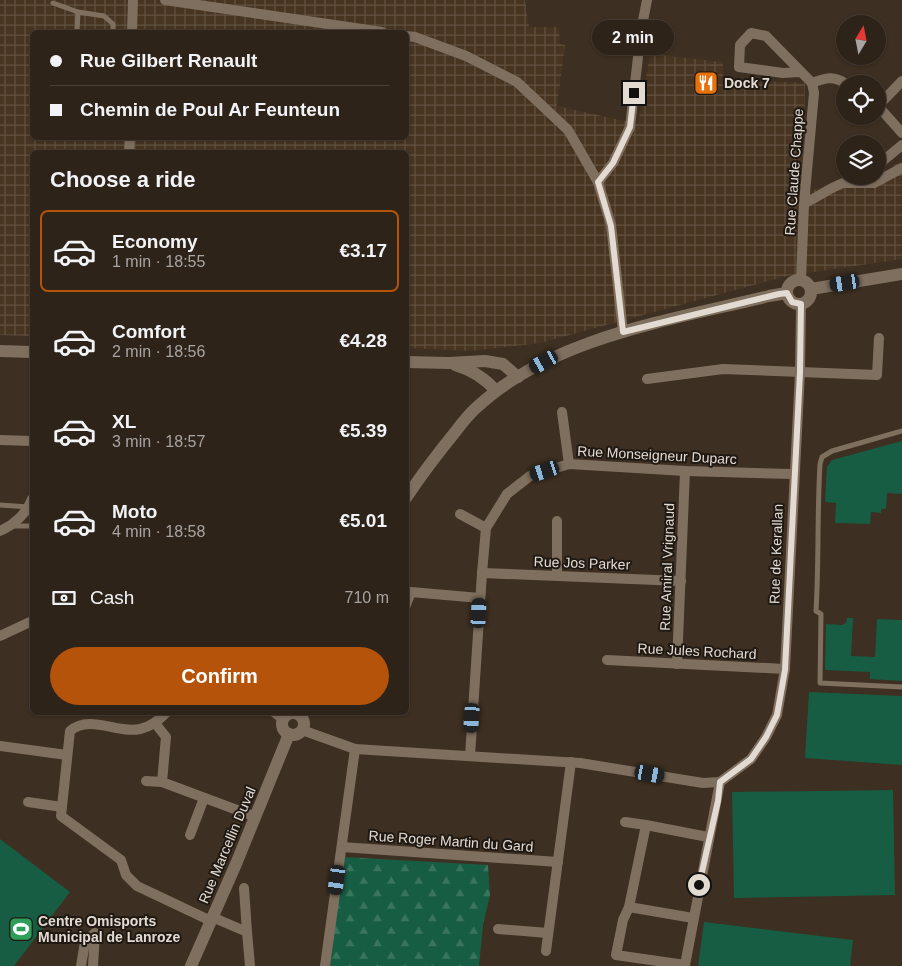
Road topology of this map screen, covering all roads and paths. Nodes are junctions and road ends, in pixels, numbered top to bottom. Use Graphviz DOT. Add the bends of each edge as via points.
graph roads {
  1 [pos="133,0"];
  2 [pos="165,0"];
  3 [pos="648,0"];
  4 [pos="52,3"];
  5 [pos="78,12"];
  6 [pos="78,30"];
  7 [pos="113,30"];
  8 [pos="132,30"];
  9 [pos="368,30"];
  10 [pos="409,36"];
  11 [pos="799,72"];
  12 [pos="836,78"];
  13 [pos="902,81"];
  14 [pos="812,83"];
  15 [pos="886,98"];
  16 [pos="886,115"];
  17 [pos="902,133"];
  18 [pos="902,144"];
  19 [pos="886,158"];
  20 [pos="902,168"];
  21 [pos="598,182"];
  22 [pos="804,204"];
  23 [pos="902,274"];
  24 [pos="801,280"];
  25 [pos="811,289"];
  26 [pos="787,293"];
  27 [pos="801,304"];
  28 [pos="623,332"];
  29 [pos="879,338"];
  30 [pos="0,351"];
  31 [pos="30,352"];
  32 [pos="409,362"];
  33 [pos="449,363"];
  34 [pos="800,372"];
  35 [pos="518,376"];
  36 [pos="647,379"];
  37 [pos="496,391"];
  38 [pos="562,412"];
  39 [pos="902,432"];
  40 [pos="0,440"];
  41 [pos="30,441"];
  42 [pos="569,464"];
  43 [pos="685,471"];
  44 [pos="794,474"];
  45 [pos="409,493"];
  46 [pos="0,505"];
  47 [pos="30,505"];
  48 [pos="30,506"];
  49 [pos="460,514"];
  50 [pos="557,521"];
  51 [pos="30,526"];
  52 [pos="486,528"];
  53 [pos="5,529"];
  54 [pos="482,573"];
  55 [pos="558,576"];
  56 [pos="681,581"];
  57 [pos="409,597"];
  58 [pos="480,598"];
  59 [pos="30,622"];
  60 [pos="0,636"];
  61 [pos="607,660"];
  62 [pos="677,664"];
  63 [pos="785,670"];
  64 [pos="902,687"];
  65 [pos="163,715"];
  66 [pos="299,715"];
  67 [pos="278,716"];
  68 [pos="155,722"];
  69 [pos="302,730"];
  70 [pos="288,734"];
  71 [pos="0,746"];
  72 [pos="355,749"];
  73 [pos="67,755"];
  74 [pos="470,756"];
  75 [pos="571,762"];
  76 [pos="146,781"];
  77 [pos="162,782"];
  78 [pos="720,782"];
  79 [pos="204,798"];
  80 [pos="28,802"];
  81 [pos="62,807"];
  82 [pos="256,817"];
  83 [pos="625,822"];
  84 [pos="646,825"];
  85 [pos="190,835"];
  86 [pos="708,837"];
  87 [pos="342,847"];
  88 [pos="558,862"];
  89 [pos="244,888"];
  90 [pos="629,907"];
  91 [pos="693,918"];
  92 [pos="211,919"];
  93 [pos="498,929"];
  94 [pos="247,932"];
  95 [pos="548,934"];
  96 [pos="546,951"];
  97 [pos="81,966"];
  98 [pos="93,966"];
  99 [pos="190,966"];
  100 [pos="250,966"];
  101 [pos="326,966"];
  1 -- 8 [label="street"];
  2 -- 9 [label="street"];
  3 -- 21 [label="street" via="641,31 630,127 613,163"];
  4 -- 5 [label="lane"];
  5 -- 6 [label="lane"];
  5 -- 7 [label="lane" via="104,16 114,24"];
  10 -- 21 [label="street" via="466,56 517,82 568,130"];
  11 -- 11 [label="street" via="766,36 751,33 740,45 739,67"];
  11 -- 14 [label="street"];
  12 -- 14 [label="street" via="827,77"];
  13 -- 15 [label="street"];
  14 -- 22 [label="street, Rue Claude Chappe" via="814,93"];
  16 -- 17 [label="street"];
  18 -- 19 [label="street"];
  20 -- 22 [label="street" via="874,183 843,183"];
  21 -- 28 [label="street" via="611,226"];
  22 -- 24 [label="street, Rue Claude Chappe"];
  23 -- 25 [label="main road"];
  24 -- 25 [label="main road"];
  24 -- 26 [label="main road" via="791,283"];
  25 -- 27 [label="main road" via="809,298"];
  26 -- 27 [label="main road" via="792,302"];
  26 -- 28 [label="main road"];
  27 -- 34 [label="street, Rue de Kerallan"];
  28 -- 35 [label="main road" via="557,356"];
  29 -- 34 [label="street" via="877,375"];
  30 -- 31 [label="main road"];
  32 -- 33 [label="main road"];
  33 -- 35 [label="main road" via="485,361 503,364"];
  33 -- 37 [label="main road" via="484,378"];
  34 -- 36 [label="street" via="723,368"];
  34 -- 44 [label="street, Rue de Kerallan"];
  35 -- 37 [label="main road"];
  37 -- 45 [label="main road" via="475,409 427,466"];
  38 -- 42 [label="street"];
  39 -- 64 [label="lane" via="832,451 822,457 817,508 816,611 821,614 820,683"];
  40 -- 41 [label="street"];
  42 -- 43 [label="street, Rue Monseigneur Duparc"];
  42 -- 52 [label="street, Rue Monseigneur Duparc" via="530,476 522,482 507,494"];
  43 -- 44 [label="street, Rue Monseigneur Duparc"];
  43 -- 56 [label="street, Rue Amiral Vrignaud"];
  44 -- 63 [label="street, Rue de Kerallan"];
  46 -- 47 [label="lane"];
  48 -- 53 [label="street"];
  49 -- 52 [label="street"];
  50 -- 55 [label="street"];
  51 -- 53 [label="lane"];
  52 -- 54 [label="street, Rue Monseigneur Duparc"];
  54 -- 55 [label="street, Rue Jos Parker"];
  54 -- 58 [label="street, Rue Monseigneur Duparc"];
  55 -- 56 [label="street, Rue Jos Parker"];
  56 -- 62 [label="street, Rue Amiral Vrignaud"];
  57 -- 58 [label="street" via="411,592"];
  58 -- 74 [label="street, Rue Monseigneur Duparc"];
  59 -- 60 [label="street"];
  61 -- 62 [label="street, Rue Jules Rochard"];
  62 -- 63 [label="street, Rue Jules Rochard"];
  63 -- 78 [label="street, Rue de Kerallan" via="777,715 766,737 751,759"];
  65 -- 68 [label="street"];
  66 -- 69 [label="main road" via="304,723"];
  67 -- 70 [label="main road"];
  68 -- 73 [label="street" via="138,730 86,723 76,726 70,731"];
  68 -- 77 [label="street" via="166,737"];
  69 -- 70 [label="main road"];
  69 -- 72 [label="street"];
  70 -- 82 [label="main road, Rue Marcellin Duval"];
  71 -- 73 [label="street"];
  72 -- 74 [label="street"];
  72 -- 87 [label="street"];
  73 -- 81 [label="street"];
  74 -- 75 [label="street"];
  75 -- 78 [label="street" via="703,783"];
  75 -- 88 [label="street"];
  76 -- 77 [label="street"];
  77 -- 79 [label="street"];
  78 -- 86 [label="street"];
  79 -- 82 [label="street"];
  79 -- 85 [label="street"];
  80 -- 81 [label="street"];
  81 -- 92 [label="street" via="61,816 120,860 126,875 136,886"];
  82 -- 92 [label="main road, Rue Marcellin Duval"];
  83 -- 84 [label="street"];
  84 -- 86 [label="street"];
  84 -- 90 [label="street"];
  86 -- 91 [label="street"];
  87 -- 88 [label="street, Rue Roger Martin du Gard"];
  87 -- 101 [label="street"];
  88 -- 95 [label="street"];
  89 -- 94 [label="street"];
  90 -- 91 [label="street"];
  90 -- 91 [label="street" via="616,955 685,965"];
  92 -- 94 [label="street"];
  92 -- 99 [label="main road, Rue Marcellin Duval"];
  93 -- 95 [label="street"];
  94 -- 100 [label="street"];
  95 -- 96 [label="street"];
  97 -- 98 [label="street" via="85,942 96,933"];
}
